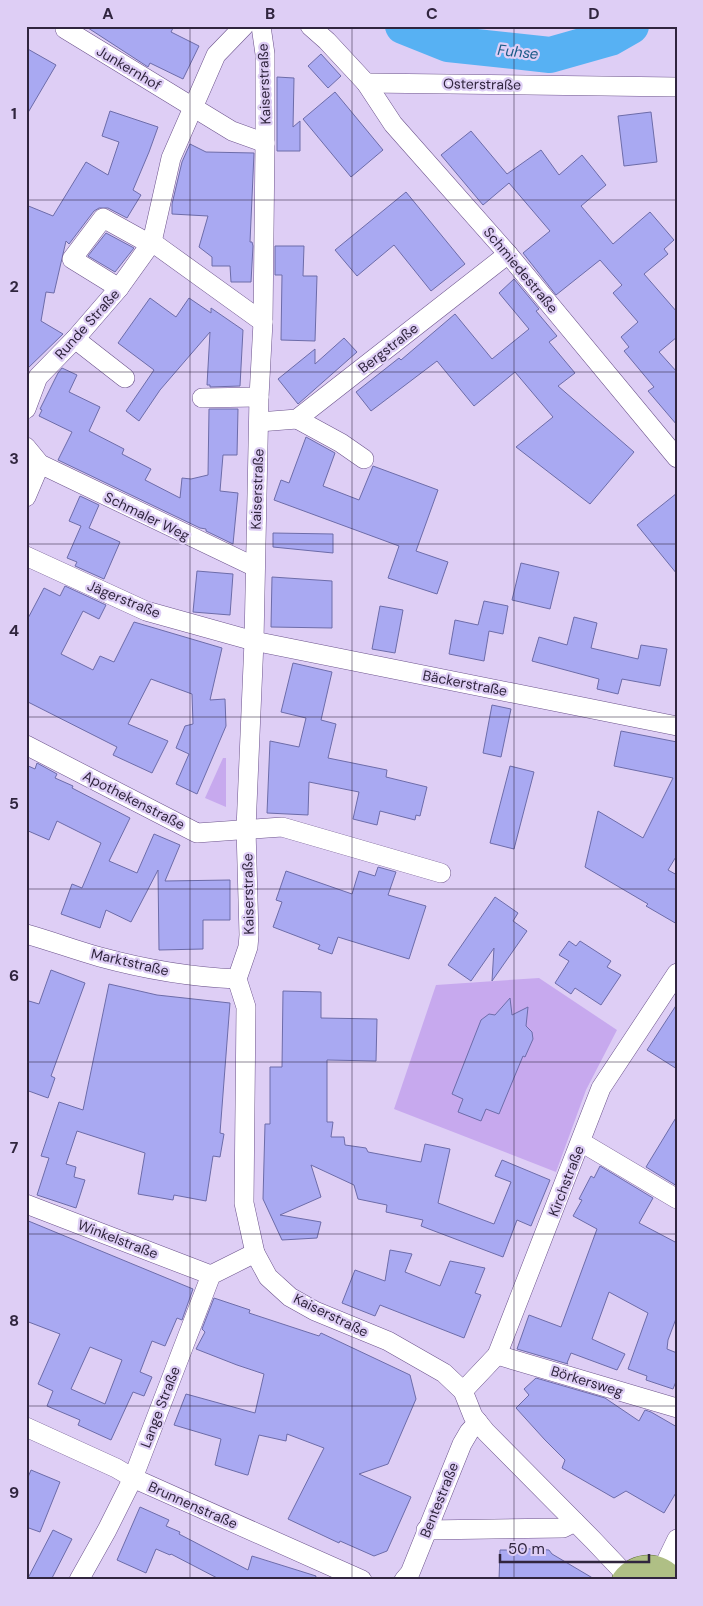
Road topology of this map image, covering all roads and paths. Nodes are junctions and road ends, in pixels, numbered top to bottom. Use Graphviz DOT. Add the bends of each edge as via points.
graph roads {
  1 [pos="244,26"];
  2 [pos="261,26"];
  3 [pos="310,26"];
  4 [pos="65,29"];
  5 [pos="366,83"];
  6 [pos="677,87"];
  7 [pos="193,108"];
  8 [pos="265,143"];
  9 [pos="151,243"];
  10 [pos="508,254"];
  11 [pos="119,288"];
  12 [pos="263,322"];
  13 [pos="75,339"];
  14 [pos="32,374"];
  15 [pos="125,378"];
  16 [pos="259,397"];
  17 [pos="202,398"];
  18 [pos="26,409"];
  19 [pos="297,419"];
  20 [pos="259,422"];
  21 [pos="26,446"];
  22 [pos="677,458"];
  23 [pos="364,459"];
  24 [pos="40,464"];
  25 [pos="26,497"];
  26 [pos="26,556"];
  27 [pos="255,567"];
  28 [pos="254,641"];
  29 [pos="677,726"];
  30 [pos="26,746"];
  31 [pos="246,829"];
  32 [pos="441,873"];
  33 [pos="26,934"];
  34 [pos="677,973"];
  35 [pos="237,978"];
  36 [pos="581,1142"];
  37 [pos="677,1199"];
  38 [pos="26,1204"];
  39 [pos="255,1253"];
  40 [pos="211,1275"];
  41 [pos="497,1355"];
  42 [pos="463,1391"];
  43 [pos="677,1408"];
  44 [pos="478,1422"];
  45 [pos="26,1427"];
  46 [pos="133,1478"];
  47 [pos="575,1522"];
  48 [pos="426,1530"];
  49 [pos="677,1540"];
  50 [pos="667,1575"];
  51 [pos="626,1578"];
  52 [pos="79,1580"];
  53 [pos="362,1580"];
  54 [pos="404,1580"];
  1 -- 7 [label="street, Runde Straße" via="216,55"];
  2 -- 8 [label="street, Kaiserstraße"];
  3 -- 5 [label="street"];
  4 -- 7 [label="street, Junkernhof"];
  5 -- 6 [label="street, Osterstraße"];
  5 -- 10 [label="street, Schmiedestraße" via="393,124"];
  7 -- 8 [label="street" via="232,132"];
  7 -- 9 [label="street, Runde Straße" via="171,158"];
  8 -- 12 [label="street, Kaiserstraße"];
  9 -- 11 [label="street, Runde Straße"];
  9 -- 11 [label="street" via="103,218 72,259"];
  9 -- 12 [label="street"];
  10 -- 19 [label="street, Bergstraße"];
  10 -- 22 [label="street, Schmiedestraße"];
  11 -- 13 [label="street, Runde Straße"];
  12 -- 16 [label="street, Kaiserstraße"];
  13 -- 14 [label="street, Runde Straße"];
  13 -- 15 [label="street"];
  14 -- 18 [label="street, Runde Straße"];
  16 -- 17 [label="street"];
  16 -- 20 [label="street, Kaiserstraße"];
  19 -- 20 [label="street"];
  19 -- 23 [label="street"];
  20 -- 27 [label="street, Kaiserstraße"];
  21 -- 24 [label="street"];
  24 -- 25 [label="street"];
  24 -- 27 [label="street, Schmaler Weg"];
  26 -- 28 [label="street, Jägerstraße" via="146,611"];
  27 -- 28 [label="street, Kaiserstraße"];
  28 -- 29 [label="street, Bäckerstraße"];
  28 -- 31 [label="street, Kaiserstraße"];
  30 -- 31 [label="street, Apothekenstraße" via="197,833"];
  31 -- 32 [label="street, Apothekenstraße" via="282,827"];
  31 -- 35 [label="street, Kaiserstraße" via="248,947"];
  33 -- 35 [label="street, Marktstraße" via="126,963 206,978"];
  34 -- 36 [label="street, Kirchstraße" via="602,1088"];
  35 -- 39 [label="street, Kaiserstraße" via="246,1007 244,1203"];
  36 -- 37 [label="street"];
  36 -- 41 [label="street, Kirchstraße"];
  38 -- 40 [label="street, Winkelstraße"];
  39 -- 40 [label="street"];
  39 -- 42 [label="street, Kaiserstraße" via="268,1277 290,1296 388,1341 444,1374"];
  40 -- 46 [label="street, Lange Straße"];
  41 -- 42 [label="street, Kirchstraße"];
  41 -- 43 [label="street, Börkersweg"];
  42 -- 44 [label="street, Kaiserstraße"];
  44 -- 47 [label="street, Kaiserstraße"];
  44 -- 48 [label="street, Bentestraße" via="462,1444"];
  45 -- 46 [label="street, Brunnenstraße"];
  46 -- 52 [label="street, Lange Straße"];
  46 -- 53 [label="street, Brunnenstraße"];
  47 -- 48 [label="street" via="563,1528"];
  47 -- 51 [label="street, Kaiserstraße"];
  48 -- 54 [label="street, Bentestraße" via="410,1573"];
  49 -- 50 [label="street"];
  50 -- 51 [label="main road" via="653,1567 643,1567"];
}
